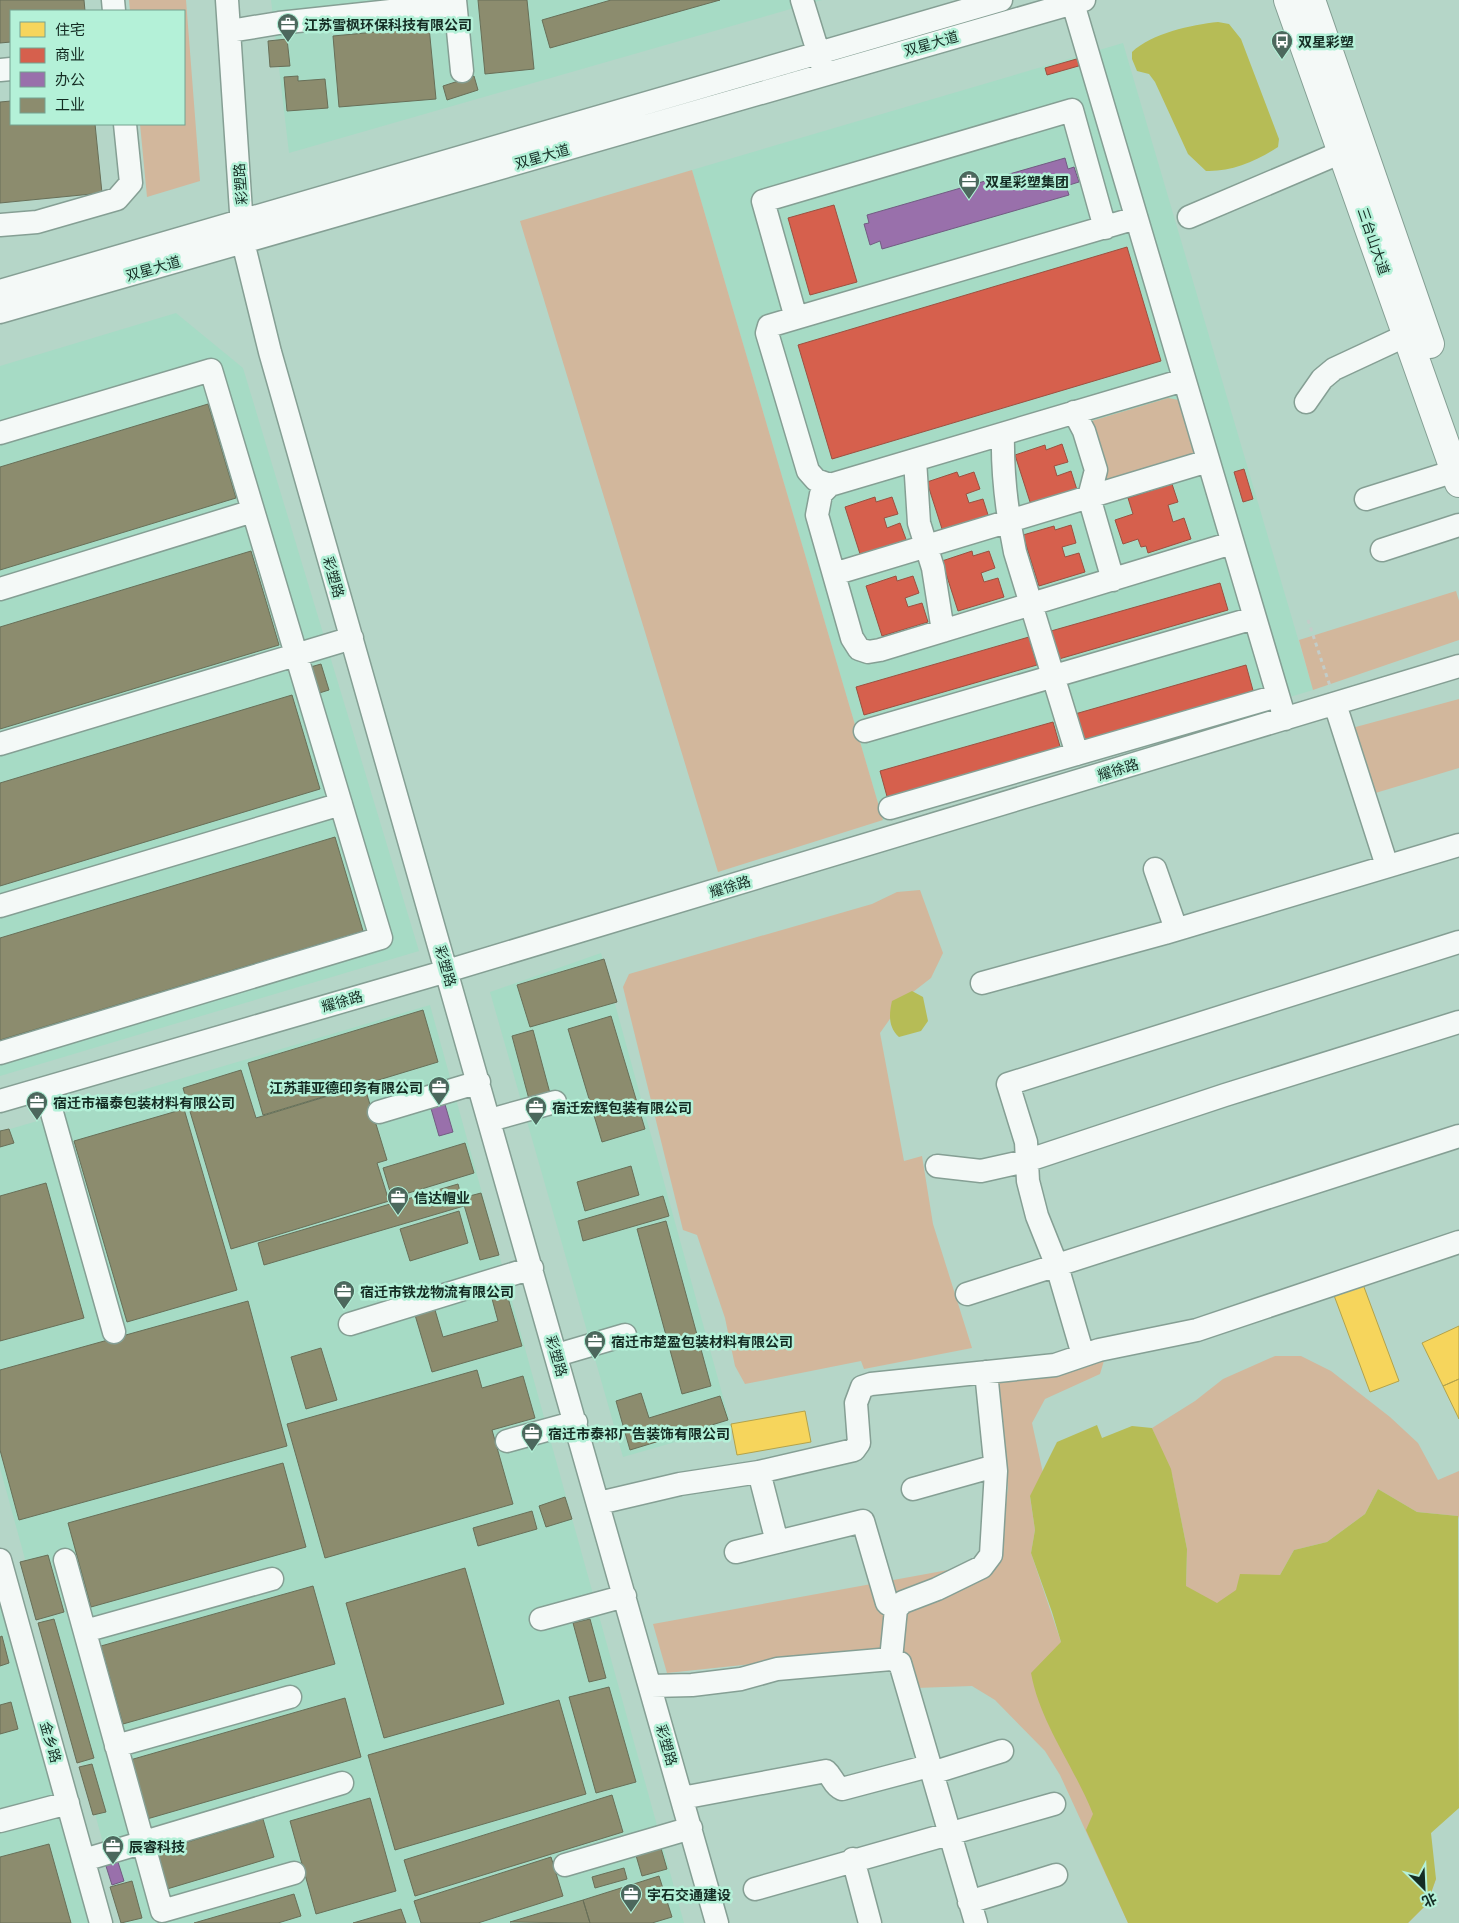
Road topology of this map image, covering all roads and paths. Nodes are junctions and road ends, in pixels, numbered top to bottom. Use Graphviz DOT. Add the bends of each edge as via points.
graph roads {
  1 [pos="228,0"];
  2 [pos="802,0"];
  3 [pos="1001,0"];
  4 [pos="1288,0"];
  5 [pos="1311,0"];
  6 [pos="1076,1"];
  7 [pos="455,2"];
  8 [pos="230,31"];
  9 [pos="822,64"];
  10 [pos="462,71"];
  11 [pos="125,125"];
  12 [pos="1342,152"];
  13 [pos="1189,217"];
  14 [pos="1136,218"];
  15 [pos="242,219"];
  16 [pos="0,225"];
  17 [pos="1105,228"];
  18 [pos="243,242"];
  19 [pos="0,291"];
  20 [pos="0,312"];
  21 [pos="796,318"];
  22 [pos="1407,335"];
  23 [pos="1184,380"];
  24 [pos="1306,402"];
  25 [pos="1074,412"];
  26 [pos="1459,426"];
  27 [pos="0,433"];
  28 [pos="1003,434"];
  29 [pos="915,460"];
  30 [pos="1208,461"];
  31 [pos="1457,477"];
  32 [pos="830,485"];
  33 [pos="1089,497"];
  34 [pos="1366,499"];
  35 [pos="253,510"];
  36 [pos="1008,521"];
  37 [pos="1459,525"];
  38 [pos="1232,543"];
  39 [pos="925,547"];
  40 [pos="1382,550"];
  41 [pos="834,574"];
  42 [pos="1113,580"];
  43 [pos="0,589"];
  44 [pos="1032,604"];
  45 [pos="1254,618"];
  46 [pos="1308,620"];
  47 [pos="943,631"];
  48 [pos="352,638"];
  49 [pos="296,655"];
  50 [pos="1459,666"];
  51 [pos="1053,676"];
  52 [pos="1277,696"];
  53 [pos="1336,704"];
  54 [pos="1285,719"];
  55 [pos="865,731"];
  56 [pos="0,744"];
  57 [pos="1077,754"];
  58 [pos="341,804"];
  59 [pos="890,808"];
  60 [pos="1459,845"];
  61 [pos="1387,866"];
  62 [pos="1155,869"];
  63 [pos="0,906"];
  64 [pos="1176,929"];
  65 [pos="1459,942"];
  66 [pos="447,971"];
  67 [pos="982,983"];
  68 [pos="1459,1022"];
  69 [pos="0,1053"];
  70 [pos="479,1082"];
  71 [pos="45,1088"];
  72 [pos="0,1101"];
  73 [pos="555,1102"];
  74 [pos="379,1112"];
  75 [pos="490,1120"];
  76 [pos="1459,1136"];
  77 [pos="1026,1161"];
  78 [pos="937,1166"];
  79 [pos="1459,1242"];
  80 [pos="1057,1266"];
  81 [pos="532,1268"];
  82 [pos="967,1294"];
  83 [pos="350,1324"];
  84 [pos="114,1332"];
  85 [pos="625,1335"];
  86 [pos="557,1355"];
  87 [pos="1083,1355"];
  88 [pos="986,1372"];
  89 [pos="576,1422"];
  90 [pos="507,1441"];
  91 [pos="995,1466"];
  92 [pos="759,1472"];
  93 [pos="913,1489"];
  94 [pos="599,1503"];
  95 [pos="777,1542"];
  96 [pos="736,1552"];
  97 [pos="65,1560"];
  98 [pos="0,1561"];
  99 [pos="272,1579"];
  100 [pos="625,1596"];
  101 [pos="896,1610"];
  102 [pos="541,1619"];
  103 [pos="85,1631"];
  104 [pos="891,1659"];
  105 [pos="651,1686"];
  106 [pos="290,1697"];
  107 [pos="116,1746"];
  108 [pos="1002,1752"];
  109 [pos="930,1769"];
  110 [pos="342,1783"];
  111 [pos="682,1798"];
  112 [pos="68,1803"];
  113 [pos="1054,1804"];
  114 [pos="0,1821"];
  115 [pos="691,1828"];
  116 [pos="949,1834"];
  117 [pos="143,1842"];
  118 [pos="853,1859"];
  119 [pos="84,1860"];
  120 [pos="565,1865"];
  121 [pos="294,1874"];
  122 [pos="1056,1875"];
  123 [pos="755,1888"];
  124 [pos="969,1902"];
  125 [pos="102,1923"];
  126 [pos="717,1923"];
  127 [pos="870,1923"];
  128 [pos="976,1923"];
  1 -- 8 [label="street, 彩塑路"];
  2 -- 9 [label="street"];
  3 -- 9 [label="street, 双星大道"];
  4 -- 12 [label="main road, 三台山大道"];
  5 -- 26 [label="main road, 三台山大道"];
  6 -- 9 [label="street, 双星大道"];
  6 -- 14 [label="street"];
  7 -- 8 [label="street"];
  7 -- 10 [label="street"];
  8 -- 15 [label="street, 彩塑路"];
  9 -- 15 [label="street, 双星大道"];
  9 -- 18 [label="street, 双星大道"];
  11 -- 16 [label="street" via="131,182 117,199 37,222"];
  12 -- 13 [label="street"];
  12 -- 22 [label="main road, 三台山大道"];
  14 -- 17 [label="street"];
  14 -- 23 [label="street"];
  15 -- 18 [label="street, 彩塑路"];
  15 -- 19 [label="street, 双星大道"];
  17 -- 21 [label="street"];
  17 -- 21 [label="street" via="1072,110 763,202"];
  18 -- 20 [label="street, 双星大道"];
  18 -- 48 [label="street, 彩塑路" via="270,352"];
  21 -- 32 [label="street" via="769,326 767,333 808,471 816,480"];
  22 -- 24 [label="street" via="1334,369 1322,379"];
  22 -- 31 [label="main road, 三台山大道"];
  23 -- 25 [label="street"];
  23 -- 30 [label="street"];
  25 -- 28 [label="street"];
  25 -- 33 [label="street" via="1084,431 1096,470"];
  27 -- 35 [label="street" via="211,370"];
  28 -- 29 [label="street"];
  28 -- 36 [label="street"];
  29 -- 32 [label="street"];
  29 -- 39 [label="street" via="916,504"];
  30 -- 33 [label="street"];
  30 -- 38 [label="street"];
  31 -- 34 [label="street"];
  32 -- 41 [label="street" via="821,494 817,515"];
  33 -- 36 [label="street"];
  33 -- 42 [label="street"];
  35 -- 43 [label="street"];
  35 -- 49 [label="street"];
  36 -- 39 [label="street"];
  36 -- 44 [label="street"];
  37 -- 40 [label="street"];
  38 -- 42 [label="street"];
  38 -- 45 [label="street"];
  39 -- 41 [label="street"];
  39 -- 47 [label="street" via="936,584"];
  41 -- 47 [label="street" via="852,638 859,649 868,652 880,650"];
  42 -- 44 [label="street"];
  44 -- 47 [label="street"];
  44 -- 51 [label="street"];
  45 -- 51 [label="street"];
  45 -- 52 [label="street"];
  46 -- 53 [label="path"];
  48 -- 49 [label="street"];
  48 -- 66 [label="street, 彩塑路"];
  49 -- 56 [label="street"];
  49 -- 58 [label="street"];
  50 -- 53 [label="street, 耀徐路"];
  51 -- 55 [label="street"];
  51 -- 57 [label="street"];
  52 -- 54 [label="street"];
  52 -- 57 [label="street"];
  53 -- 54 [label="street, 耀徐路"];
  53 -- 61 [label="street"];
  54 -- 66 [label="street, 耀徐路"];
  57 -- 59 [label="street"];
  58 -- 63 [label="street"];
  58 -- 69 [label="street" via="381,938"];
  60 -- 61 [label="street"];
  61 -- 64 [label="street"];
  62 -- 64 [label="street"];
  64 -- 67 [label="street"];
  65 -- 77 [label="street" via="1008,1084 1026,1142"];
  66 -- 70 [label="street, 彩塑路"];
  66 -- 71 [label="street, 耀徐路"];
  68 -- 77 [label="street"];
  70 -- 74 [label="street"];
  70 -- 75 [label="street, 彩塑路"];
  71 -- 72 [label="street, 耀徐路"];
  71 -- 84 [label="street"];
  73 -- 75 [label="street"];
  75 -- 81 [label="street, 彩塑路"];
  76 -- 80 [label="street"];
  77 -- 78 [label="street" via="981,1170"];
  77 -- 80 [label="street" via="1038,1216"];
  79 -- 87 [label="street" via="1197,1330"];
  80 -- 82 [label="street"];
  80 -- 87 [label="street"];
  81 -- 83 [label="street"];
  81 -- 86 [label="street, 彩塑路"];
  85 -- 86 [label="street"];
  86 -- 89 [label="street, 彩塑路"];
  87 -- 88 [label="street" via="1055,1365"];
  88 -- 91 [label="street"];
  88 -- 92 [label="street" via="862,1387 856,1403 859,1443 854,1450"];
  89 -- 90 [label="street"];
  89 -- 94 [label="street, 彩塑路"];
  91 -- 93 [label="street"];
  91 -- 101 [label="street" via="991,1555 982,1567 903,1602"];
  92 -- 94 [label="street" via="680,1484"];
  92 -- 95 [label="street"];
  94 -- 100 [label="street, 彩塑路"];
  95 -- 96 [label="street"];
  95 -- 101 [label="street" via="863,1521 887,1603"];
  97 -- 103 [label="street"];
  98 -- 112 [label="street, 金乡路"];
  99 -- 103 [label="street"];
  100 -- 102 [label="street"];
  100 -- 105 [label="street, 彩塑路"];
  101 -- 104 [label="street"];
  103 -- 107 [label="street"];
  104 -- 105 [label="street" via="777,1669 741,1679 692,1685"];
  104 -- 109 [label="street" via="900,1664"];
  105 -- 111 [label="street, 彩塑路"];
  106 -- 107 [label="street"];
  107 -- 117 [label="street"];
  108 -- 109 [label="street"];
  109 -- 111 [label="street" via="842,1788 836,1786 826,1771"];
  109 -- 116 [label="street"];
  110 -- 117 [label="street"];
  111 -- 115 [label="street, 彩塑路"];
  112 -- 114 [label="street"];
  112 -- 119 [label="street, 金乡路"];
  113 -- 116 [label="street"];
  115 -- 120 [label="street"];
  115 -- 126 [label="street, 彩塑路"];
  116 -- 118 [label="street"];
  116 -- 124 [label="street"];
  117 -- 119 [label="street"];
  117 -- 121 [label="street" via="162,1910"];
  118 -- 123 [label="street"];
  118 -- 127 [label="street"];
  119 -- 125 [label="street, 金乡路"];
  122 -- 124 [label="street"];
  124 -- 128 [label="street"];
}
